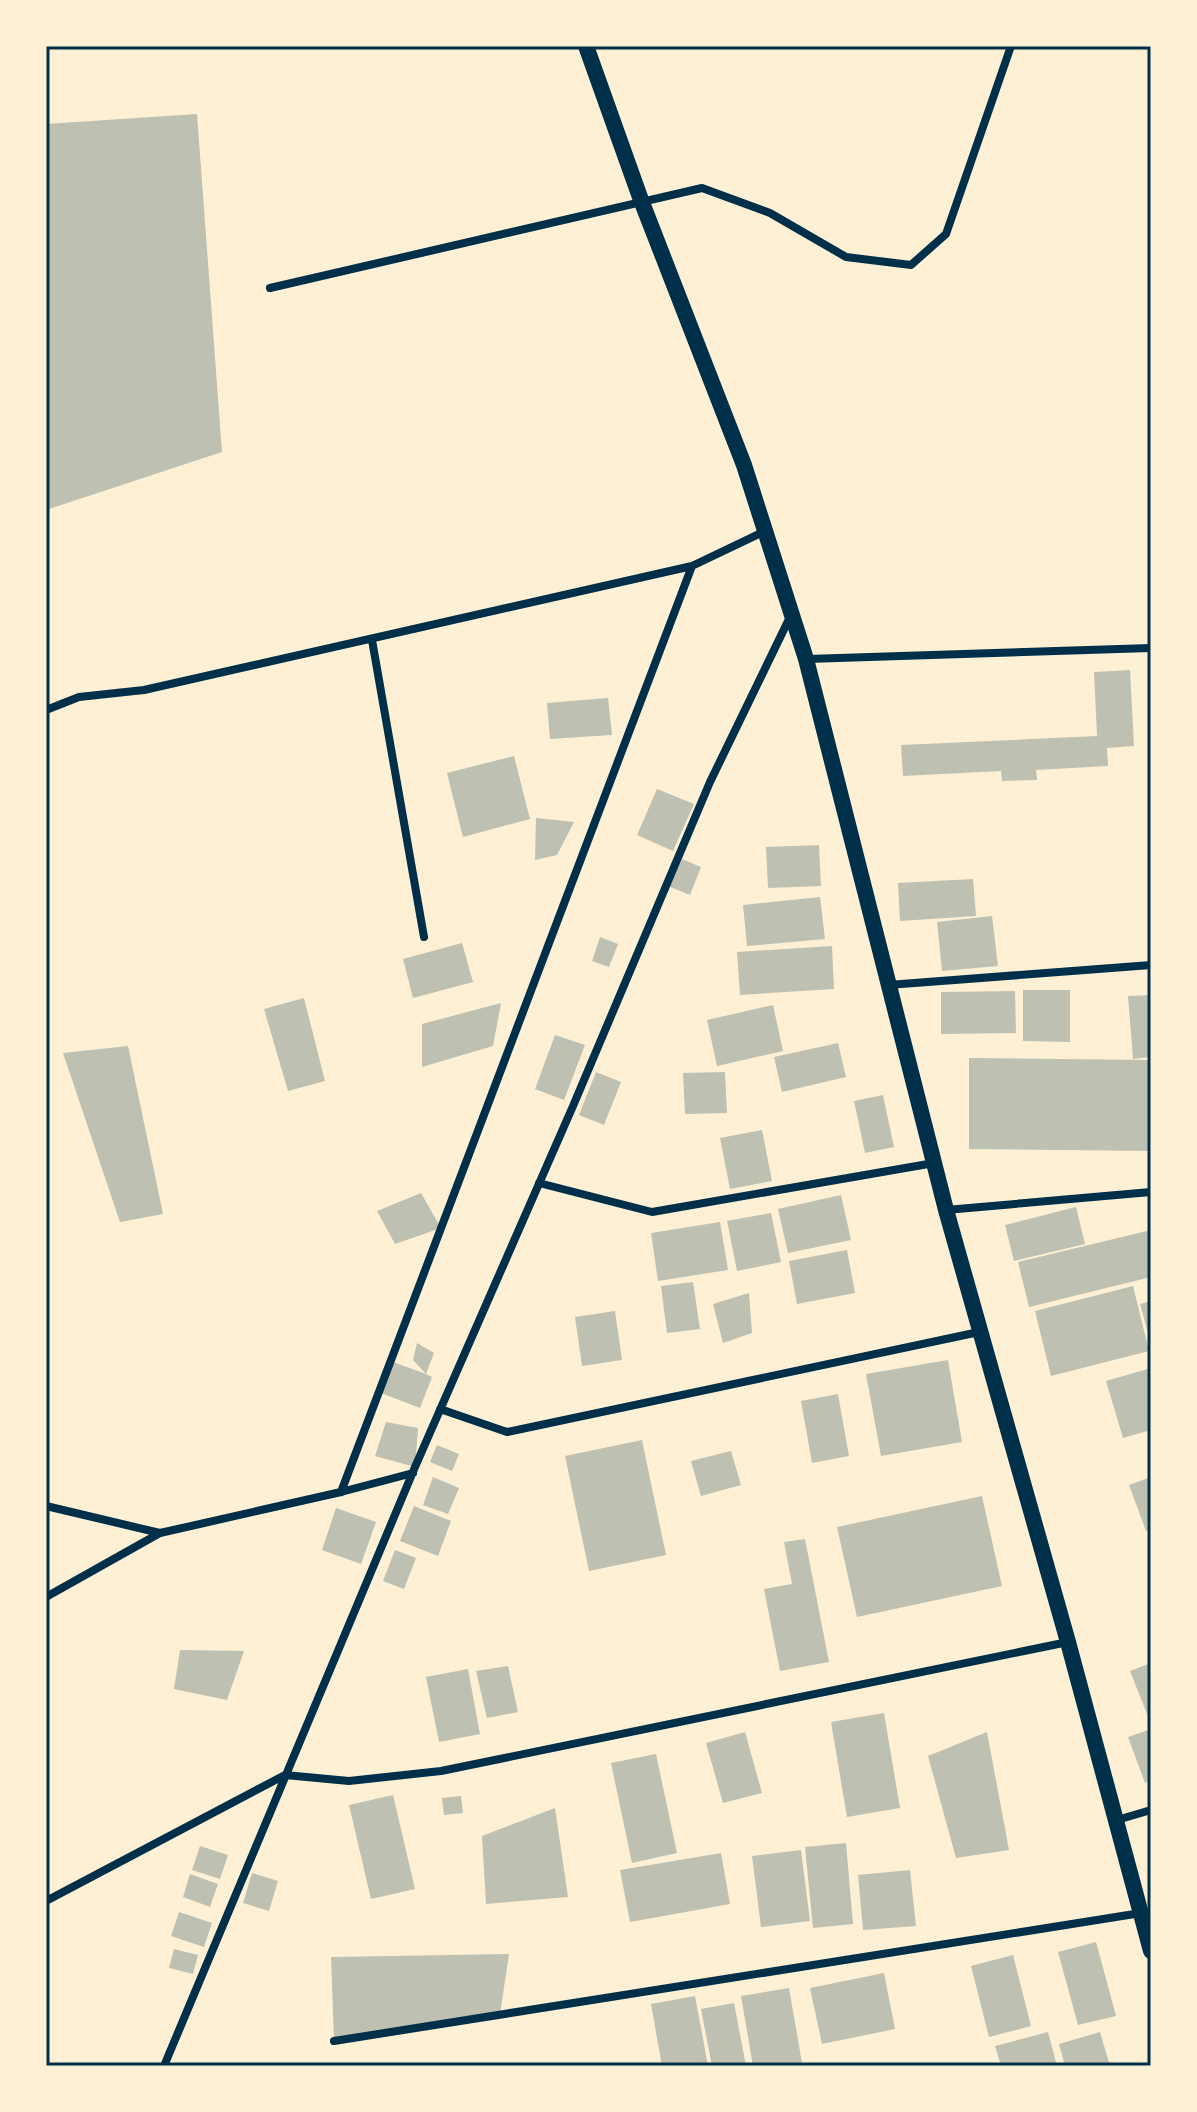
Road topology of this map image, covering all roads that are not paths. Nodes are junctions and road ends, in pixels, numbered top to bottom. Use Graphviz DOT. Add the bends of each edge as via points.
graph roads {
  1 [pos="586,46"];
  2 [pos="1011,46"];
  3 [pos="641,200"];
  4 [pos="270,288"];
  5 [pos="765,531"];
  6 [pos="692,566"];
  7 [pos="792,613"];
  8 [pos="372,640"];
  9 [pos="1151,648"];
  10 [pos="806,659"];
  11 [pos="46,710"];
  12 [pos="424,937"];
  13 [pos="1151,965"];
  14 [pos="887,985"];
  15 [pos="935,1163"];
  16 [pos="539,1183"];
  17 [pos="1151,1192"];
  18 [pos="946,1210"];
  19 [pos="979,1332"];
  20 [pos="440,1409"];
  21 [pos="413,1473"];
  22 [pos="341,1492"];
  23 [pos="46,1506"];
  24 [pos="160,1533"];
  25 [pos="46,1597"];
  26 [pos="1068,1642"];
  27 [pos="285,1775"];
  28 [pos="1151,1810"];
  29 [pos="1117,1820"];
  30 [pos="46,1901"];
  31 [pos="1141,1912"];
  32 [pos="1151,1951"];
  33 [pos="334,2041"];
  34 [pos="164,2066"];
  1 -- 3 [label="main road"];
  2 -- 3 [label="street" via="946,234 911,265 846,257 770,213 702,188"];
  3 -- 4 [label="street"];
  3 -- 5 [label="main road"];
  5 -- 6 [label="street"];
  5 -- 7 [label="main road"];
  6 -- 8 [label="street"];
  6 -- 22 [label="street"];
  7 -- 10 [label="main road"];
  7 -- 16 [label="street" via="710,782"];
  8 -- 11 [label="street" via="144,690 79,697"];
  8 -- 12 [label="street"];
  9 -- 10 [label="street"];
  10 -- 14 [label="main road"];
  13 -- 14 [label="street"];
  14 -- 15 [label="main road"];
  15 -- 16 [label="street" via="652,1212"];
  15 -- 18 [label="main road"];
  16 -- 20 [label="street"];
  17 -- 18 [label="street"];
  18 -- 19 [label="main road"];
  19 -- 20 [label="street" via="507,1432"];
  19 -- 26 [label="main road"];
  20 -- 21 [label="street"];
  21 -- 22 [label="street"];
  21 -- 27 [label="street"];
  22 -- 24 [label="street"];
  23 -- 24 [label="street"];
  24 -- 25 [label="street"];
  26 -- 27 [label="street" via="441,1771 349,1781"];
  26 -- 29 [label="main road"];
  27 -- 30 [label="street"];
  27 -- 34 [label="street"];
  28 -- 29 [label="street"];
  29 -- 31 [label="main road"];
  31 -- 32 [label="main road"];
  31 -- 33 [label="street"];
}
